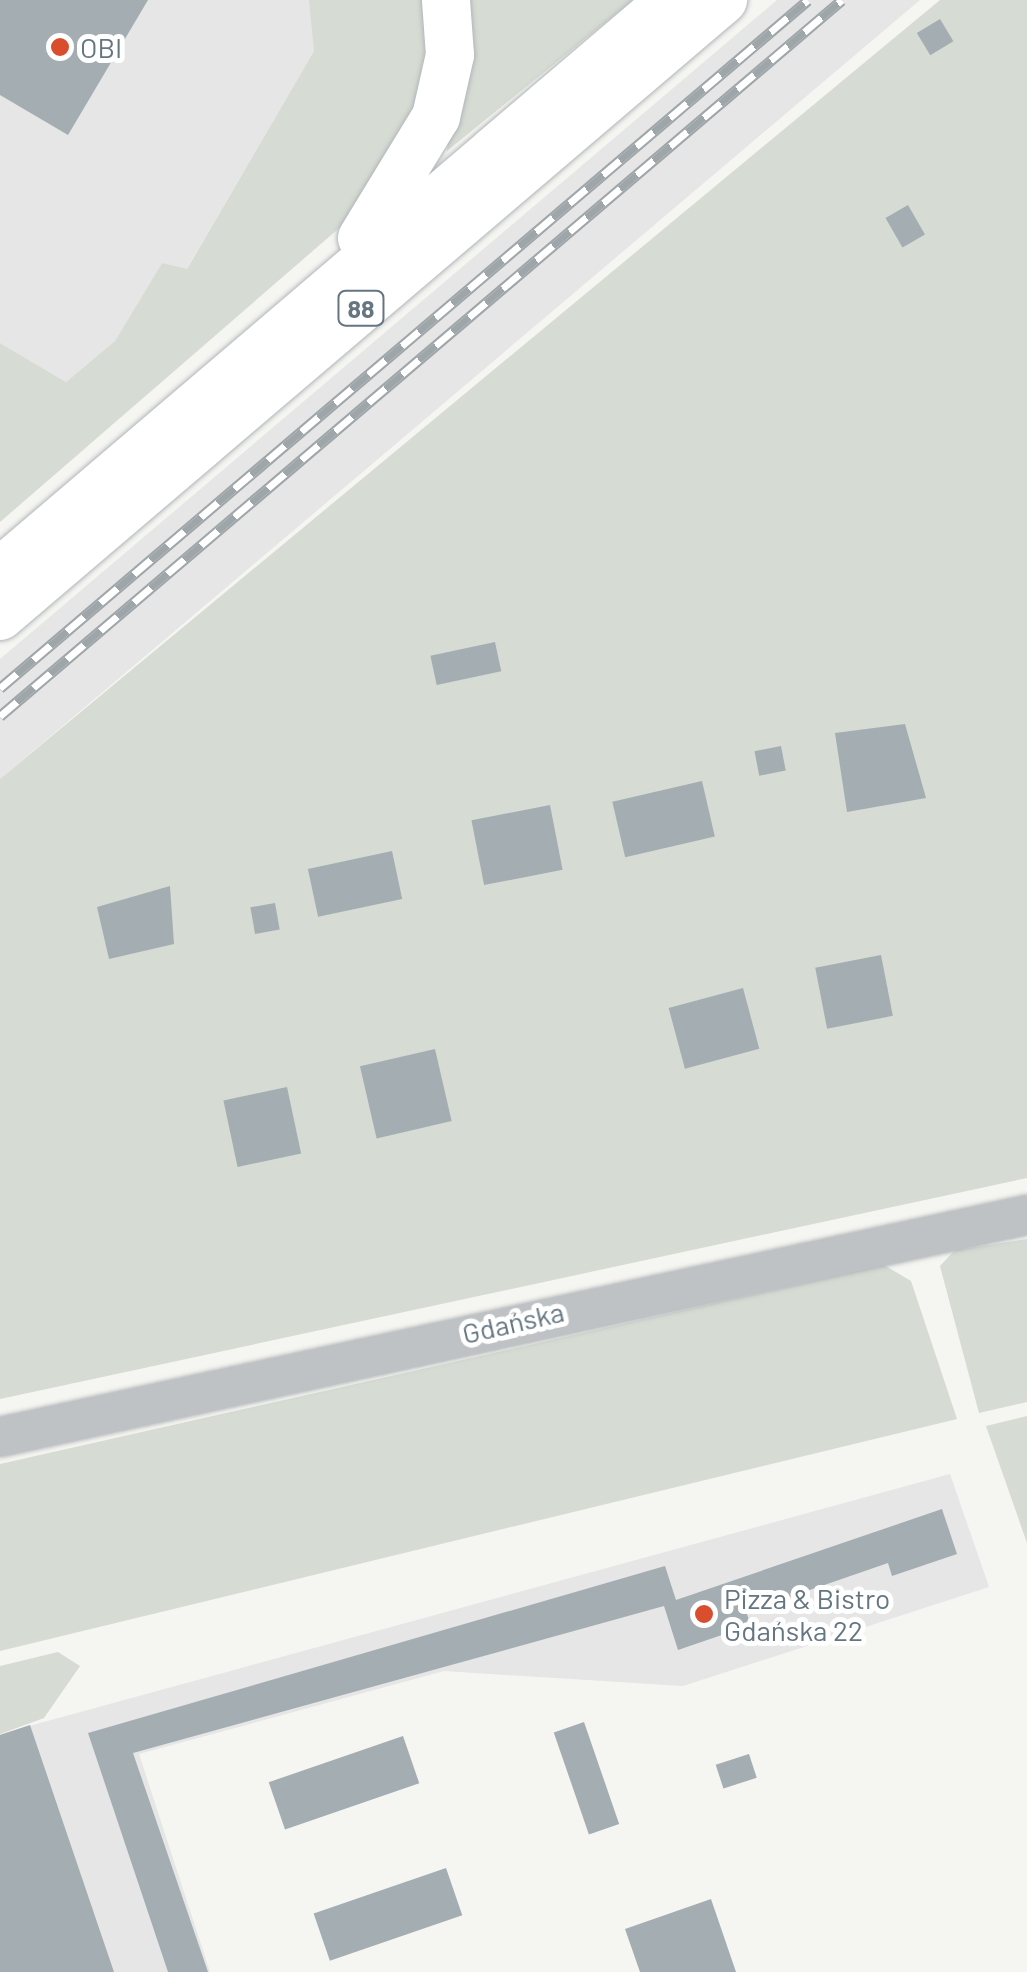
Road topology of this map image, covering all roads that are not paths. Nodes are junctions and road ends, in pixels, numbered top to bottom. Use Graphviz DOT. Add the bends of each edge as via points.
graph roads {
  1 [pos="446,0"];
  2 [pos="670,0"];
  3 [pos="723,0"];
  4 [pos="300,316"];
  5 [pos="0,572"];
  6 [pos="0,616"];
  7 [pos="1027,1214"];
  8 [pos="0,1437"];
  1 -- 4 [label="main road" via="450,55 436,117 405,179"];
  2 -- 4 [label="main road, 88"];
  3 -- 6 [label="main road, 88"];
  4 -- 5 [label="main road, 88"];
  7 -- 8 [label="street, Gdańska"];
}
